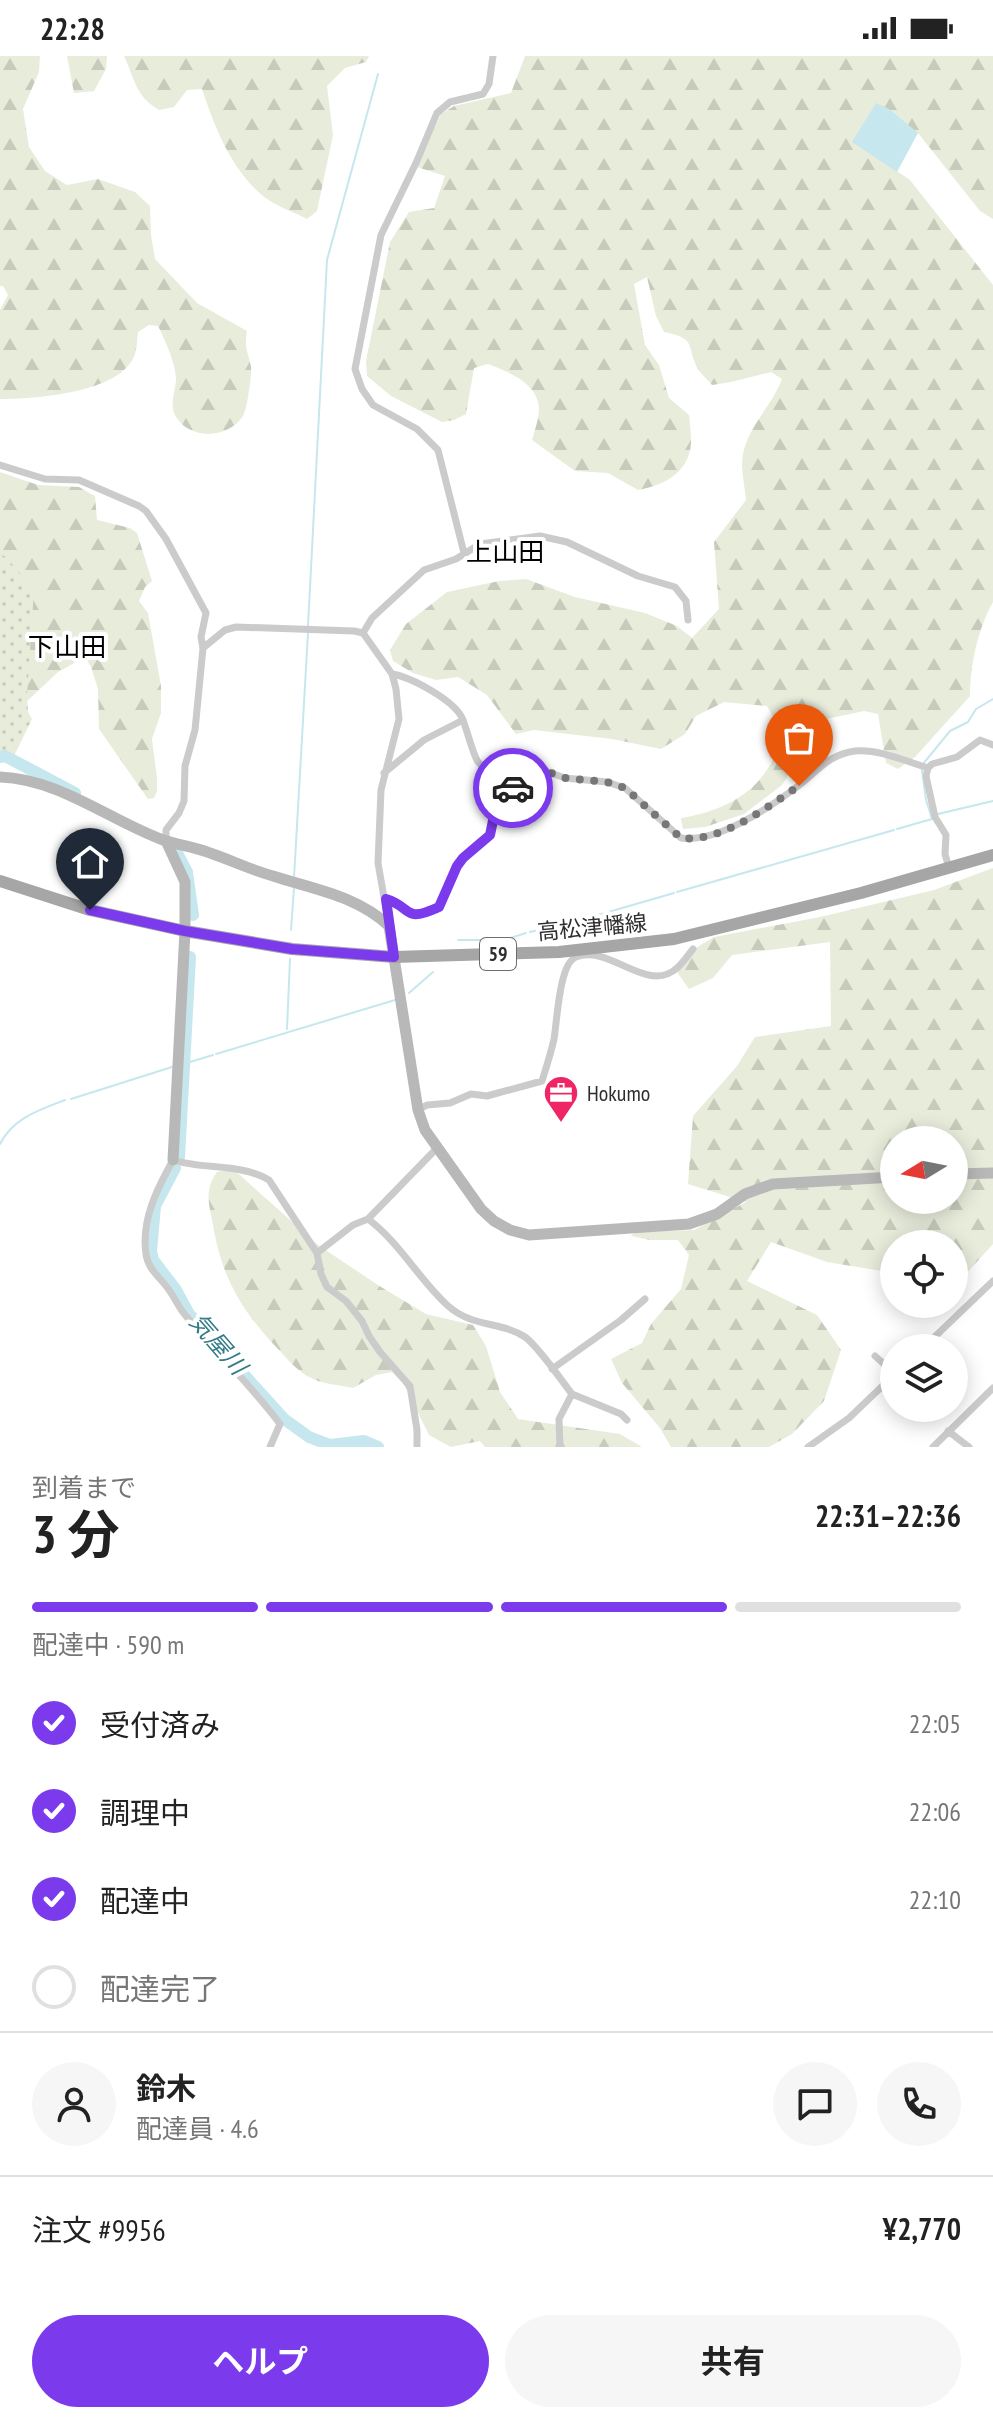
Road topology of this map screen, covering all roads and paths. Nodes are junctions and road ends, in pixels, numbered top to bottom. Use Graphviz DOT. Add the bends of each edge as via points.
graph roads {
  1 [pos="493,56"];
  2 [pos="0,465"];
  3 [pos="464,553"];
  4 [pos="688,620"];
  5 [pos="363,633"];
  6 [pos="203,648"];
  7 [pos="392,674"];
  8 [pos="463,720"];
  9 [pos="993,745"];
  10 [pos="928,768"];
  11 [pos="548,772"];
  12 [pos="384,773"];
  13 [pos="0,777"];
  14 [pos="166,841"];
  15 [pos="993,855"];
  16 [pos="949,868"];
  17 [pos="0,881"];
  18 [pos="386,899"];
  19 [pos="389,926"];
  20 [pos="185,931"];
  21 [pos="693,949"];
  22 [pos="610,953"];
  23 [pos="394,957"];
  24 [pos="418,1110"];
  25 [pos="437,1148"];
  26 [pos="173,1160"];
  27 [pos="993,1173"];
  28 [pos="968,1174"];
  29 [pos="880,1178"];
  30 [pos="368,1219"];
  31 [pos="317,1253"];
  32 [pos="993,1281"];
  33 [pos="645,1299"];
  34 [pos="938,1334"];
  35 [pos="875,1356"];
  36 [pos="880,1361"];
  37 [pos="552,1369"];
  38 [pos="880,1388"];
  39 [pos="993,1388"];
  40 [pos="572,1394"];
  41 [pos="627,1420"];
  42 [pos="948,1431"];
  43 [pos="270,1447"];
  44 [pos="417,1447"];
  45 [pos="560,1447"];
  46 [pos="808,1447"];
  47 [pos="933,1447"];
  48 [pos="969,1447"];
  1 -- 3 [label="street" via="483,94 450,102 437,113 381,235 355,369 373,405 417,429 438,450"];
  2 -- 6 [label="street" via="45,479 79,480 146,511 206,613"];
  3 -- 4 [label="street" via="509,539 540,536 567,542 638,576 675,587 686,601"];
  3 -- 5 [label="street" via="424,570"];
  5 -- 6 [label="street" via="236,627"];
  5 -- 7 [label="street"];
  6 -- 14 [label="street" via="184,801 166,830"];
  7 -- 8 [label="street" via="437,694"];
  7 -- 12 [label="street" via="399,719"];
  8 -- 11 [label="street" via="475,757 485,767 529,763"];
  8 -- 12 [label="street" via="424,740"];
  9 -- 10 [label="street" via="980,740 957,757"];
  10 -- 11 [label="street" via="853,751 826,761 799,786 738,826 690,839 681,838 625,788"];
  10 -- 16 [label="street" via="929,798 945,830"];
  11 -- 18 [label="street" via="521,781 496,806 490,835 457,866 439,907 413,915"];
  12 -- 18 [label="street" via="378,863"];
  13 -- 14 [label="street" via="37,781"];
  14 -- 19 [label="street" via="350,900"];
  14 -- 20 [label="street" via="185,882"];
  15 -- 16 [label="main road, 高松津幡線 / 59"];
  16 -- 22 [label="main road, 高松津幡線 / 59"];
  17 -- 20 [label="main road, 高松津幡線 / 59" via="90,910"];
  18 -- 19 [label="street"];
  19 -- 23 [label="street"];
  20 -- 23 [label="main road, 高松津幡線 / 59" via="292,949"];
  20 -- 26 [label="street"];
  21 -- 22 [label="street" via="676,969 658,976"];
  22 -- 23 [label="main road, 高松津幡線 / 59"];
  22 -- 24 [label="street" via="580,956 569,964 542,1081"];
  23 -- 24 [label="street"];
  24 -- 25 [label="street"];
  25 -- 29 [label="street" via="487,1215 529,1235 689,1224 773,1184"];
  25 -- 30 [label="street"];
  26 -- 31 [label="street" via="257,1172 269,1180"];
  26 -- 43 [label="street" via="147,1220 149,1267 280,1424"];
  27 -- 28 [label="street"];
  30 -- 31 [label="street"];
  30 -- 37 [label="street" via="449,1307 479,1323 525,1336"];
  31 -- 44 [label="street" via="327,1287 346,1301 410,1386"];
  32 -- 34 [label="street"];
  33 -- 37 [label="street"];
  35 -- 36 [label="street"];
  37 -- 40 [label="street"];
  38 -- 46 [label="street"];
  39 -- 42 [label="street"];
  40 -- 41 [label="street"];
  40 -- 45 [label="street" via="559,1419"];
  42 -- 47 [label="street"];
  42 -- 48 [label="street"];
}
